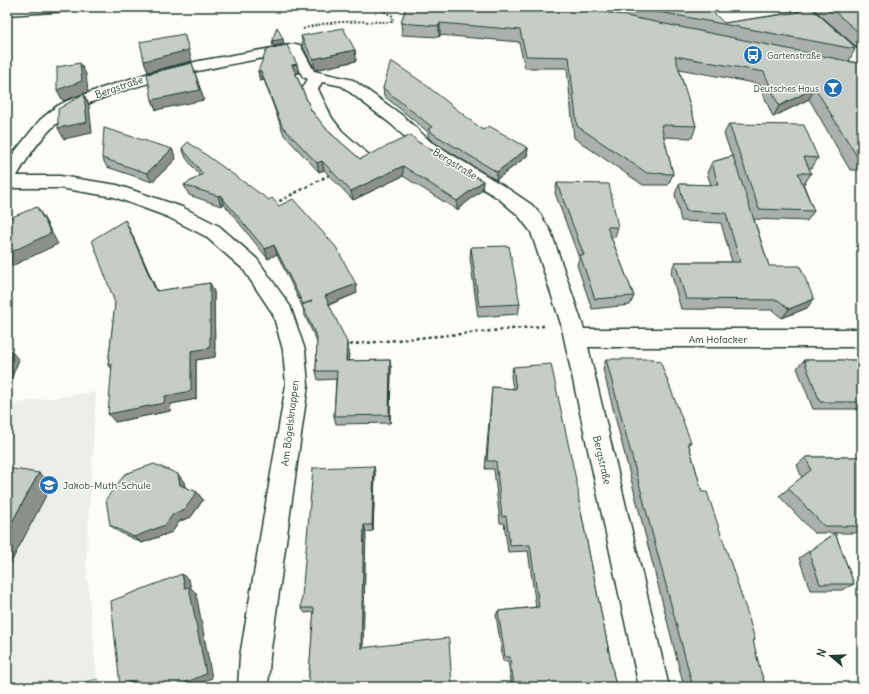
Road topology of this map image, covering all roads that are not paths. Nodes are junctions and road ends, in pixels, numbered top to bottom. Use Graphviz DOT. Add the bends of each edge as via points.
graph roads {
  1 [pos="65,7"];
  2 [pos="69,7"];
  3 [pos="801,7"];
  4 [pos="7,11"];
  5 [pos="847,67"];
  6 [pos="862,70"];
  7 [pos="317,77"];
  8 [pos="362,158"];
  9 [pos="7,177"];
  10 [pos="7,182"];
  11 [pos="573,331"];
  12 [pos="862,338"];
  13 [pos="253,687"];
  14 [pos="654,687"];
  1 -- 2 [label="street"];
  1 -- 4 [label="street"];
  3 -- 6 [label="street" via="854,54"];
  5 -- 6 [label="street"];
  7 -- 8 [label="street" via="310,89 324,120 336,135"];
  7 -- 9 [label="street, Bergstraße" via="308,74 294,48 147,77 83,100 64,110 35,136"];
  7 -- 11 [label="street, Bergstraße" via="348,83 397,120 425,146 504,194 525,210 541,232"];
  10 -- 13 [label="street, Am Bögelsknappen" via="60,182 116,191 175,212 212,231 250,264 283,312 294,350 297,385 254,656"];
  11 -- 12 [label="street, Am Hofacker"];
  11 -- 14 [label="street, Bergstraße"];
}
